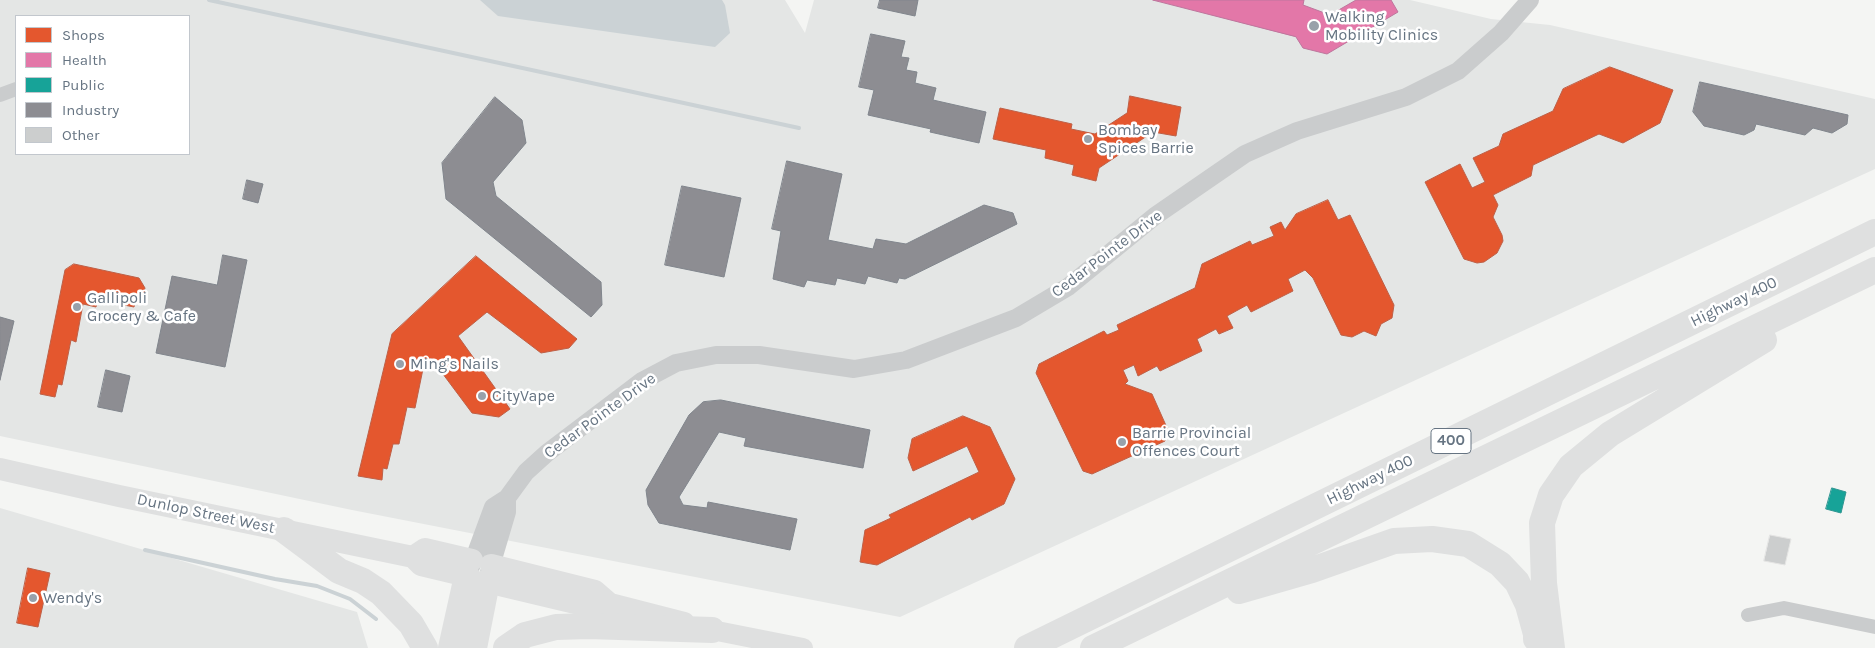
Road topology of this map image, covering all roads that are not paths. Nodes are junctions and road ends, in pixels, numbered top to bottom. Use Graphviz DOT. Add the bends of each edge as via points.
graph roads {
  1 [pos="1530,0"];
  2 [pos="15,89"];
  3 [pos="0,95"];
  4 [pos="1875,232"];
  5 [pos="1875,270"];
  6 [pos="0,469"];
  7 [pos="284,530"];
  8 [pos="480,571"];
  9 [pos="1166,612"];
  10 [pos="1748,615"];
  11 [pos="1875,627"];
  12 [pos="712,630"];
  13 [pos="425,648"];
  14 [pos="451,648"];
  15 [pos="474,648"];
  16 [pos="506,648"];
  17 [pos="803,648"];
  18 [pos="1027,648"];
  19 [pos="1093,648"];
  20 [pos="1535,648"];
  21 [pos="1552,648"];
  1 -- 8 [label="street, Cedar Pointe Drive" via="1501,33 1458,71 1406,97 1297,131 1245,154 1155,216 1068,287 1016,318 906,360 854,369 760,355 716,355 676,363 642,381 526,472 507,498 507,512"];
  2 -- 3 [label="street"];
  4 -- 18 [label="highway, Highway 400 / 400"];
  5 -- 9 [label="highway, Highway 400 / 400"];
  5 -- 21 [label="highway" via="1610,434 1571,466 1551,495 1542,523 1544,583"];
  6 -- 7 [label="main road, Dunlop Street West"];
  7 -- 8 [label="main road, Dunlop Street West" via="413,557 421,565"];
  7 -- 13 [label="highway" via="339,570 381,593 411,624"];
  8 -- 12 [label="main road, Dunlop Street West" via="592,607 610,604"];
  8 -- 14 [label="highway"];
  8 -- 15 [label="highway"];
  9 -- 19 [label="highway, Highway 400 / 400"];
  9 -- 20 [label="highway" via="1312,570 1394,541 1432,539 1468,544 1500,564 1517,582 1528,605 1536,634"];
  10 -- 11 [label="street" via="1784,608"];
  12 -- 16 [label="highway" via="556,627 525,635"];
  12 -- 17 [label="main road, Dunlop Street West"];
}
